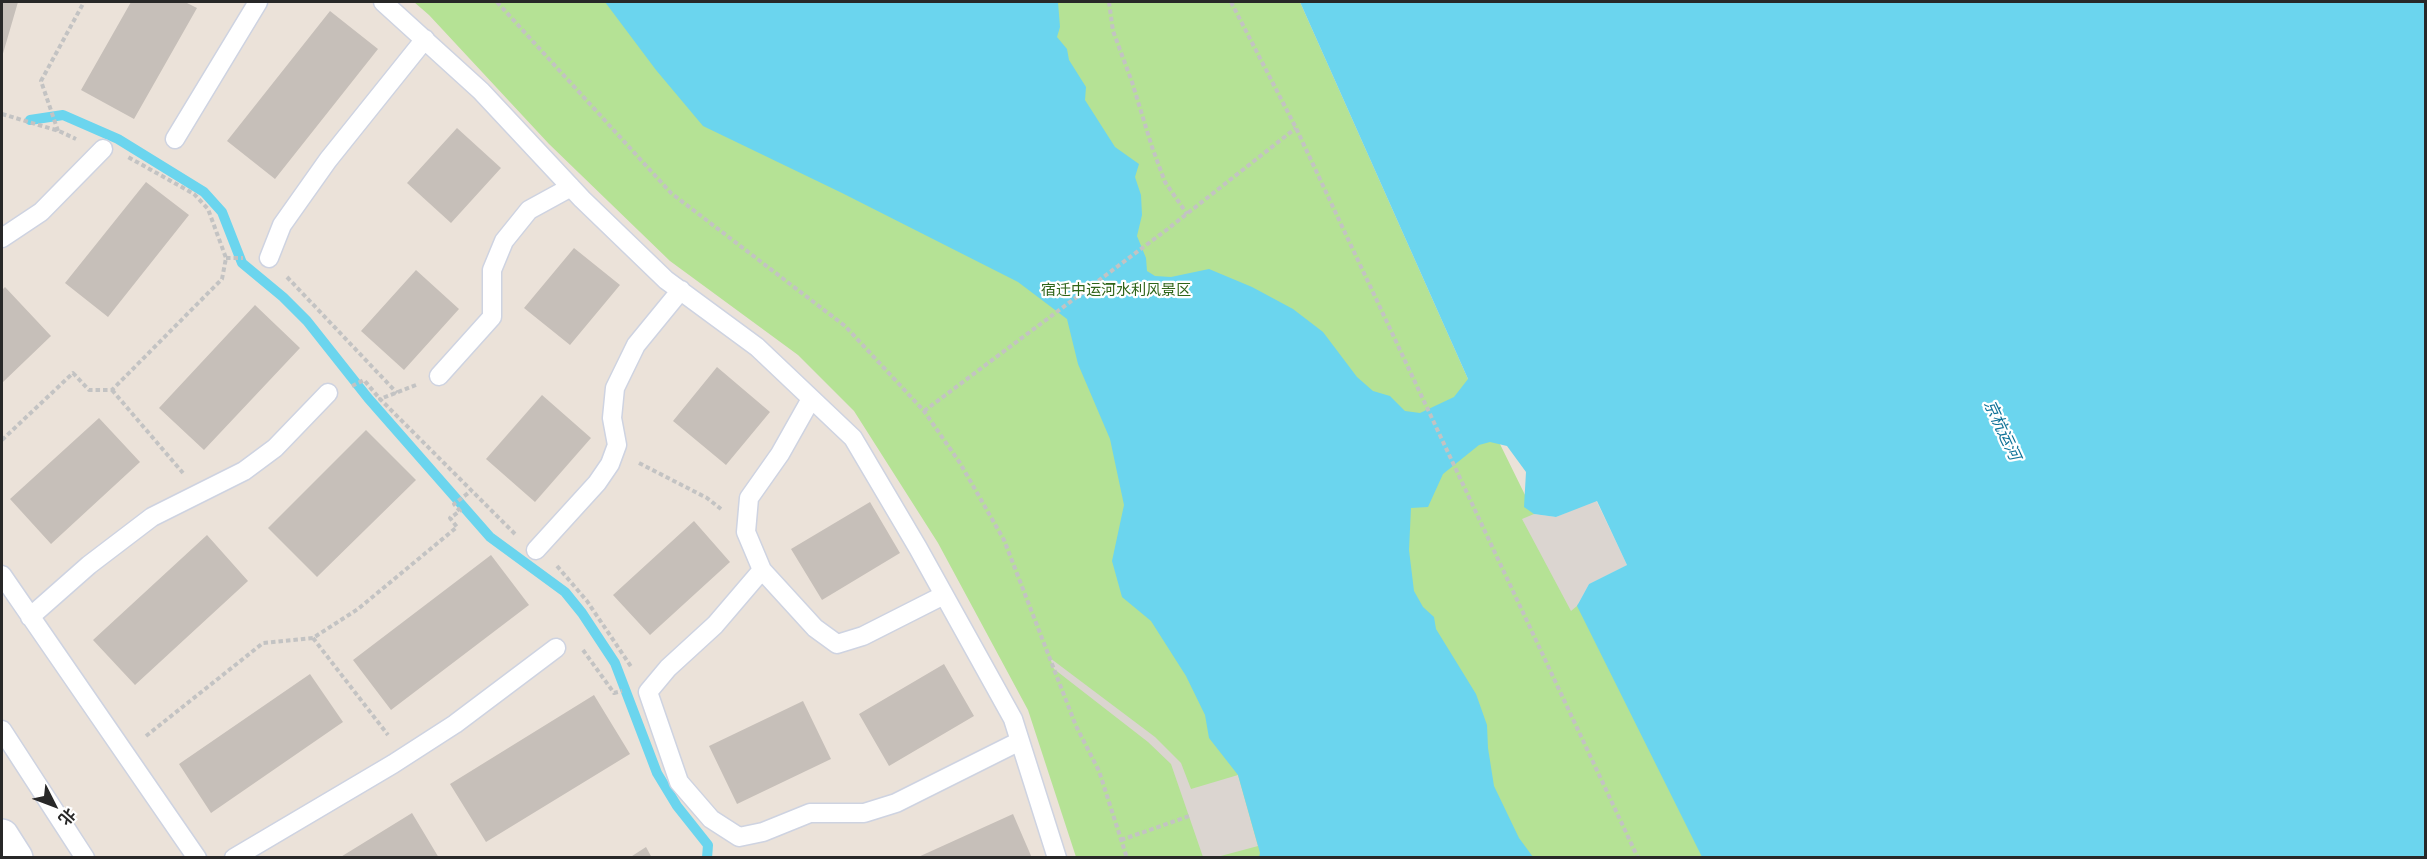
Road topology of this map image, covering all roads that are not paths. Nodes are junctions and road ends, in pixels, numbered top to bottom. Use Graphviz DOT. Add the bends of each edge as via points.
graph roads {
  1 [pos="258,2"];
  2 [pos="383,2"];
  3 [pos="425,39"];
  4 [pos="175,139"];
  5 [pos="103,149"];
  6 [pos="571,188"];
  7 [pos="2,238"];
  8 [pos="269,258"];
  9 [pos="681,290"];
  10 [pos="440,376"];
  11 [pos="328,393"];
  12 [pos="811,399"];
  13 [pos="536,550"];
  14 [pos="762,570"];
  15 [pos="2,575"];
  16 [pos="944,595"];
  17 [pos="30,617"];
  18 [pos="556,648"];
  19 [pos="2,730"];
  20 [pos="1020,741"];
  21 [pos="2,836"];
  22 [pos="16,858"];
  23 [pos="85,858"];
  24 [pos="197,858"];
  25 [pos="234,858"];
  26 [pos="1057,858"];
  1 -- 4 [label="lane"];
  2 -- 3 [label="lane"];
  3 -- 6 [label="lane" via="481,91"];
  3 -- 8 [label="lane" via="328,160 282,225"];
  5 -- 7 [label="lane" via="41,212"];
  6 -- 9 [label="lane"];
  6 -- 10 [label="lane" via="529,210 504,241 492,270 492,317"];
  9 -- 12 [label="lane" via="757,346"];
  9 -- 13 [label="lane" via="636,345 615,388 612,418 617,445 610,464"];
  11 -- 17 [label="lane" via="274,448 244,471 152,517"];
  12 -- 14 [label="lane" via="750,498 746,532"];
  12 -- 16 [label="lane" via="853,438"];
  14 -- 16 [label="lane" via="815,628 837,644 863,636"];
  14 -- 20 [label="lane" via="715,625 648,692 679,782 711,819 739,837 810,813 864,813 896,803"];
  15 -- 17 [label="lane"];
  16 -- 20 [label="lane" via="1013,718"];
  17 -- 24 [label="lane"];
  18 -- 25 [label="lane" via="455,724"];
  19 -- 23 [label="lane"];
  20 -- 26 [label="lane"];
  21 -- 22 [label="main road"];
}
